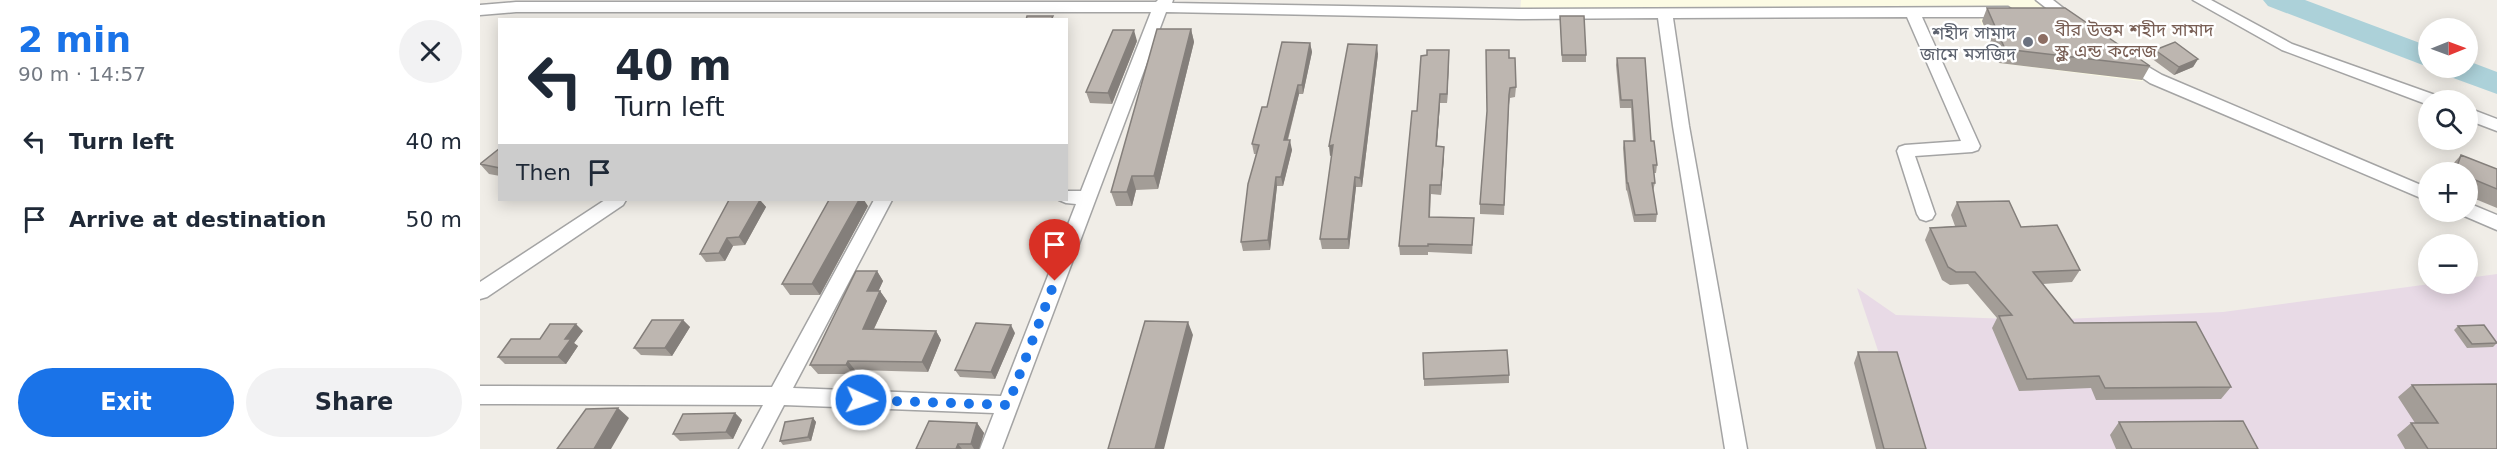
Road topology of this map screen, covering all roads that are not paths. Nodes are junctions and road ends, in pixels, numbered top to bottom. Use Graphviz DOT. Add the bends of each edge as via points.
graph roads {
  1 [pos="2200,0"];
  2 [pos="1163,4"];
  3 [pos="2035,8"];
  4 [pos="480,10"];
  5 [pos="1913,13"];
  6 [pos="789,14"];
  7 [pos="1665,14"];
  8 [pos="2088,32"];
  9 [pos="2117,52"];
  10 [pos="2418,95"];
  11 [pos="2478,118"];
  12 [pos="2497,125"];
  13 [pos="2418,191"];
  14 [pos="1068,197"];
  15 [pos="1086,198"];
  16 [pos="616,201"];
  17 [pos="882,201"];
  18 [pos="1926,214"];
  19 [pos="2478,214"];
  20 [pos="2497,222"];
  21 [pos="480,292"];
  22 [pos="599,394"];
  23 [pos="480,395"];
  24 [pos="778,396"];
  25 [pos="1008,405"];
  26 [pos="587,412"];
  27 [pos="750,449"];
  28 [pos="991,449"];
  29 [pos="1736,449"];
  1 -- 10 [label="street" via="2287,47"];
  2 -- 6 [label="street"];
  2 -- 7 [label="street" via="1507,14"];
  2 -- 15 [label="street"];
  3 -- 5 [label="street"];
  3 -- 8 [label="street" via="2059,12"];
  4 -- 6 [label="street" via="516,7"];
  5 -- 7 [label="street"];
  5 -- 18 [label="street" via="1972,146 1905,151"];
  7 -- 29 [label="street"];
  9 -- 13 [label="street" via="2156,79"];
  11 -- 12 [label="street"];
  14 -- 15 [label="street"];
  15 -- 25 [label="street"];
  16 -- 21 [label="street"];
  17 -- 24 [label="street"];
  19 -- 20 [label="street"];
  22 -- 23 [label="street"];
  22 -- 24 [label="street"];
  22 -- 26 [label="street"];
  24 -- 25 [label="street"];
  24 -- 27 [label="street"];
  25 -- 28 [label="street"];
}
